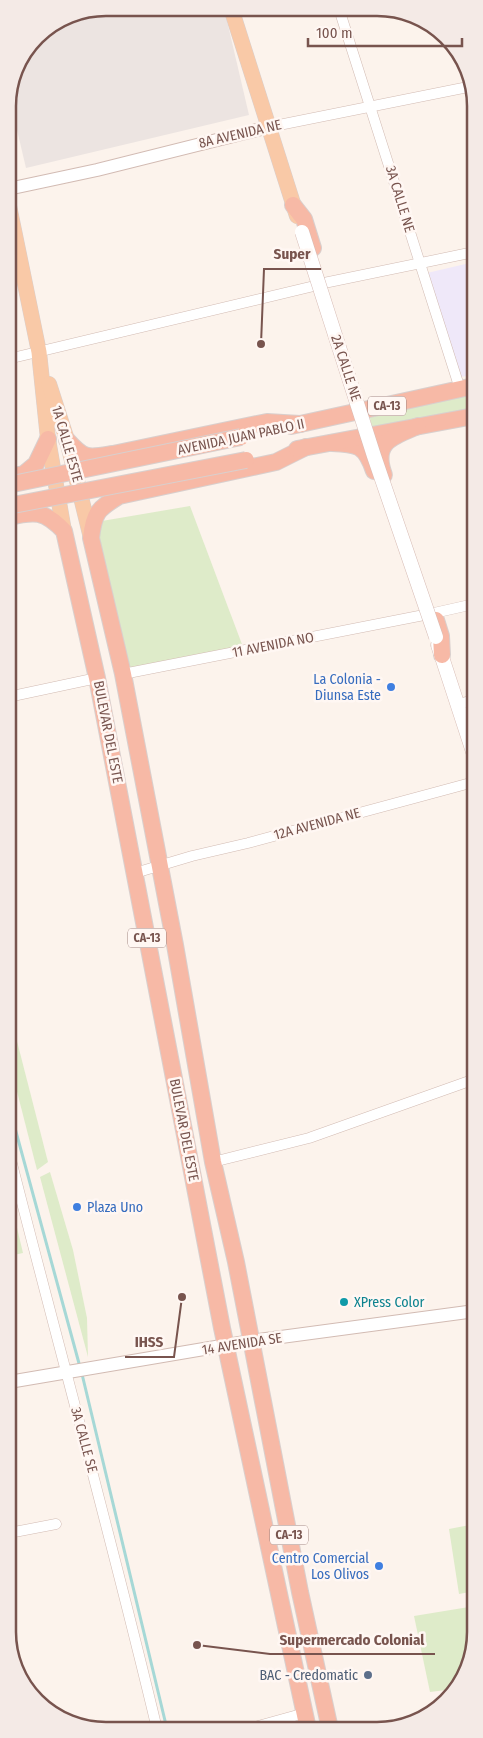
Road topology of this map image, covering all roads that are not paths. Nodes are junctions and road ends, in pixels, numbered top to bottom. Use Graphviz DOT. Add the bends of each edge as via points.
graph roads {
  1 [pos="234,16"];
  2 [pos="341,16"];
  3 [pos="465,88"];
  4 [pos="371,106"];
  5 [pos="269,127"];
  6 [pos="16,187"];
  7 [pos="293,205"];
  8 [pos="302,232"];
  9 [pos="16,240"];
  10 [pos="467,254"];
  11 [pos="420,264"];
  12 [pos="319,285"];
  13 [pos="39,352"];
  14 [pos="16,357"];
  15 [pos="351,386"];
  16 [pos="467,388"];
  17 [pos="392,405"];
  18 [pos="467,417"];
  19 [pos="327,419"];
  20 [pos="300,424"];
  21 [pos="418,426"];
  22 [pos="48,439"];
  23 [pos="67,440"];
  24 [pos="332,443"];
  25 [pos="146,447"];
  26 [pos="306,448"];
  27 [pos="376,464"];
  28 [pos="16,476"];
  29 [pos="16,483"];
  30 [pos="159,486"];
  31 [pos="16,504"];
  32 [pos="16,514"];
  33 [pos="64,531"];
  34 [pos="91,538"];
  35 [pos="467,606"];
  36 [pos="429,614"];
  37 [pos="442,655"];
  38 [pos="123,674"];
  39 [pos="97,678"];
  40 [pos="16,695"];
  41 [pos="467,702"];
  42 [pos="458,704"];
  43 [pos="467,733"];
  44 [pos="467,784"];
  45 [pos="160,866"];
  46 [pos="135,873"];
  47 [pos="467,1082"];
  48 [pos="213,1162"];
  49 [pos="16,1180"];
  50 [pos="467,1313"];
  51 [pos="251,1341"];
  52 [pos="226,1346"];
  53 [pos="65,1372"];
  54 [pos="16,1381"];
  55 [pos="56,1524"];
  56 [pos="16,1532"];
  57 [pos="307,1721"];
  58 [pos="155,1722"];
  59 [pos="328,1722"];
  1 -- 5 [label="main road, 2A CALLE NE"];
  2 -- 4 [label="street, 3A CALLE NE"];
  3 -- 4 [label="street, 8A AVENIDA NE"];
  4 -- 5 [label="street, 8A AVENIDA NE"];
  4 -- 11 [label="street, 3A CALLE NE"];
  5 -- 6 [label="street, 8A AVENIDA NE"];
  5 -- 7 [label="main road, 2A CALLE NE"];
  7 -- 8 [label="main road, 2A CALLE NE"];
  7 -- 12 [label="highway" via="294,223"];
  8 -- 37 [label="main road, 2A CALLE NE, bridge"];
  9 -- 13 [label="main road, 1A CALLE ESTE"];
  10 -- 11 [label="street"];
  11 -- 12 [label="street"];
  11 -- 16 [label="street, 3A CALLE NE"];
  12 -- 13 [label="street"];
  12 -- 15 [label="highway"];
  13 -- 14 [label="street"];
  13 -- 22 [label="main road, 1A CALLE ESTE"];
  13 -- 23 [label="main road, 1A CALLE ESTE"];
  15 -- 17 [label="highway" via="366,401"];
  15 -- 19 [label="highway" via="348,403 342,411"];
  16 -- 17 [label="highway, AVENIDA JUAN PABLO II / CA-13"];
  17 -- 19 [label="highway, AVENIDA JUAN PABLO II / CA-13"];
  18 -- 21 [label="highway, AVENIDA JUAN PABLO II / CA-13"];
  19 -- 20 [label="highway, AVENIDA JUAN PABLO II / CA-13"];
  20 -- 25 [label="highway" via="267,422"];
  20 -- 29 [label="highway, AVENIDA JUAN PABLO II, bridge"];
  21 -- 24 [label="highway, AVENIDA JUAN PABLO II / CA-13"];
  21 -- 27 [label="highway" via="383,446"];
  22 -- 28 [label="highway" via="36,464"];
  22 -- 33 [label="main road, 1A CALLE ESTE"];
  23 -- 25 [label="highway" via="78,453 90,457"];
  23 -- 34 [label="main road, 1A CALLE ESTE"];
  24 -- 26 [label="highway, AVENIDA JUAN PABLO II / CA-13"];
  24 -- 27 [label="highway" via="362,447"];
  25 -- 30 [label="highway" via="139,460 141,474 152,485"];
  26 -- 30 [label="highway" via="276,462"];
  26 -- 31 [label="highway, AVENIDA JUAN PABLO II, bridge"];
  27 -- 36 [label="highway"];
  30 -- 34 [label="highway" via="119,496 102,506 93,520"];
  32 -- 33 [label="highway" via="39,513"];
  33 -- 39 [label="highway, BULEVAR DEL ESTE / CA-13"];
  34 -- 38 [label="highway, BULEVAR DEL ESTE / CA-13"];
  35 -- 36 [label="street, 11 AVENIDA NO"];
  36 -- 37 [label="highway" via="441,636"];
  36 -- 38 [label="street, 11 AVENIDA NO"];
  37 -- 42 [label="main road, 2A CALLE NE"];
  38 -- 45 [label="highway, BULEVAR DEL ESTE / CA-13"];
  39 -- 40 [label="street"];
  39 -- 46 [label="highway, BULEVAR DEL ESTE / CA-13"];
  41 -- 42 [label="street"];
  42 -- 43 [label="main road, 2A CALLE NE"];
  44 -- 45 [label="street, 12A AVENIDA NE"];
  45 -- 46 [label="street, 12A AVENIDA NE"];
  45 -- 48 [label="highway, BULEVAR DEL ESTE / CA-13"];
  46 -- 52 [label="highway, BULEVAR DEL ESTE / CA-13"];
  47 -- 48 [label="street" via="309,1138"];
  48 -- 51 [label="highway, BULEVAR DEL ESTE / CA-13"];
  49 -- 53 [label="street, 3A CALLE SE"];
  50 -- 51 [label="street, 14 AVENIDA SE"];
  51 -- 52 [label="street, 14 AVENIDA SE"];
  51 -- 59 [label="highway, BULEVAR DEL ESTE / CA-13"];
  52 -- 53 [label="street, 14 AVENIDA SE"];
  52 -- 57 [label="highway, BULEVAR DEL ESTE / CA-13"];
  53 -- 54 [label="street, 14 AVENIDA SE"];
  53 -- 58 [label="street, 3A CALLE SE"];
  55 -- 56 [label="street"];
}
